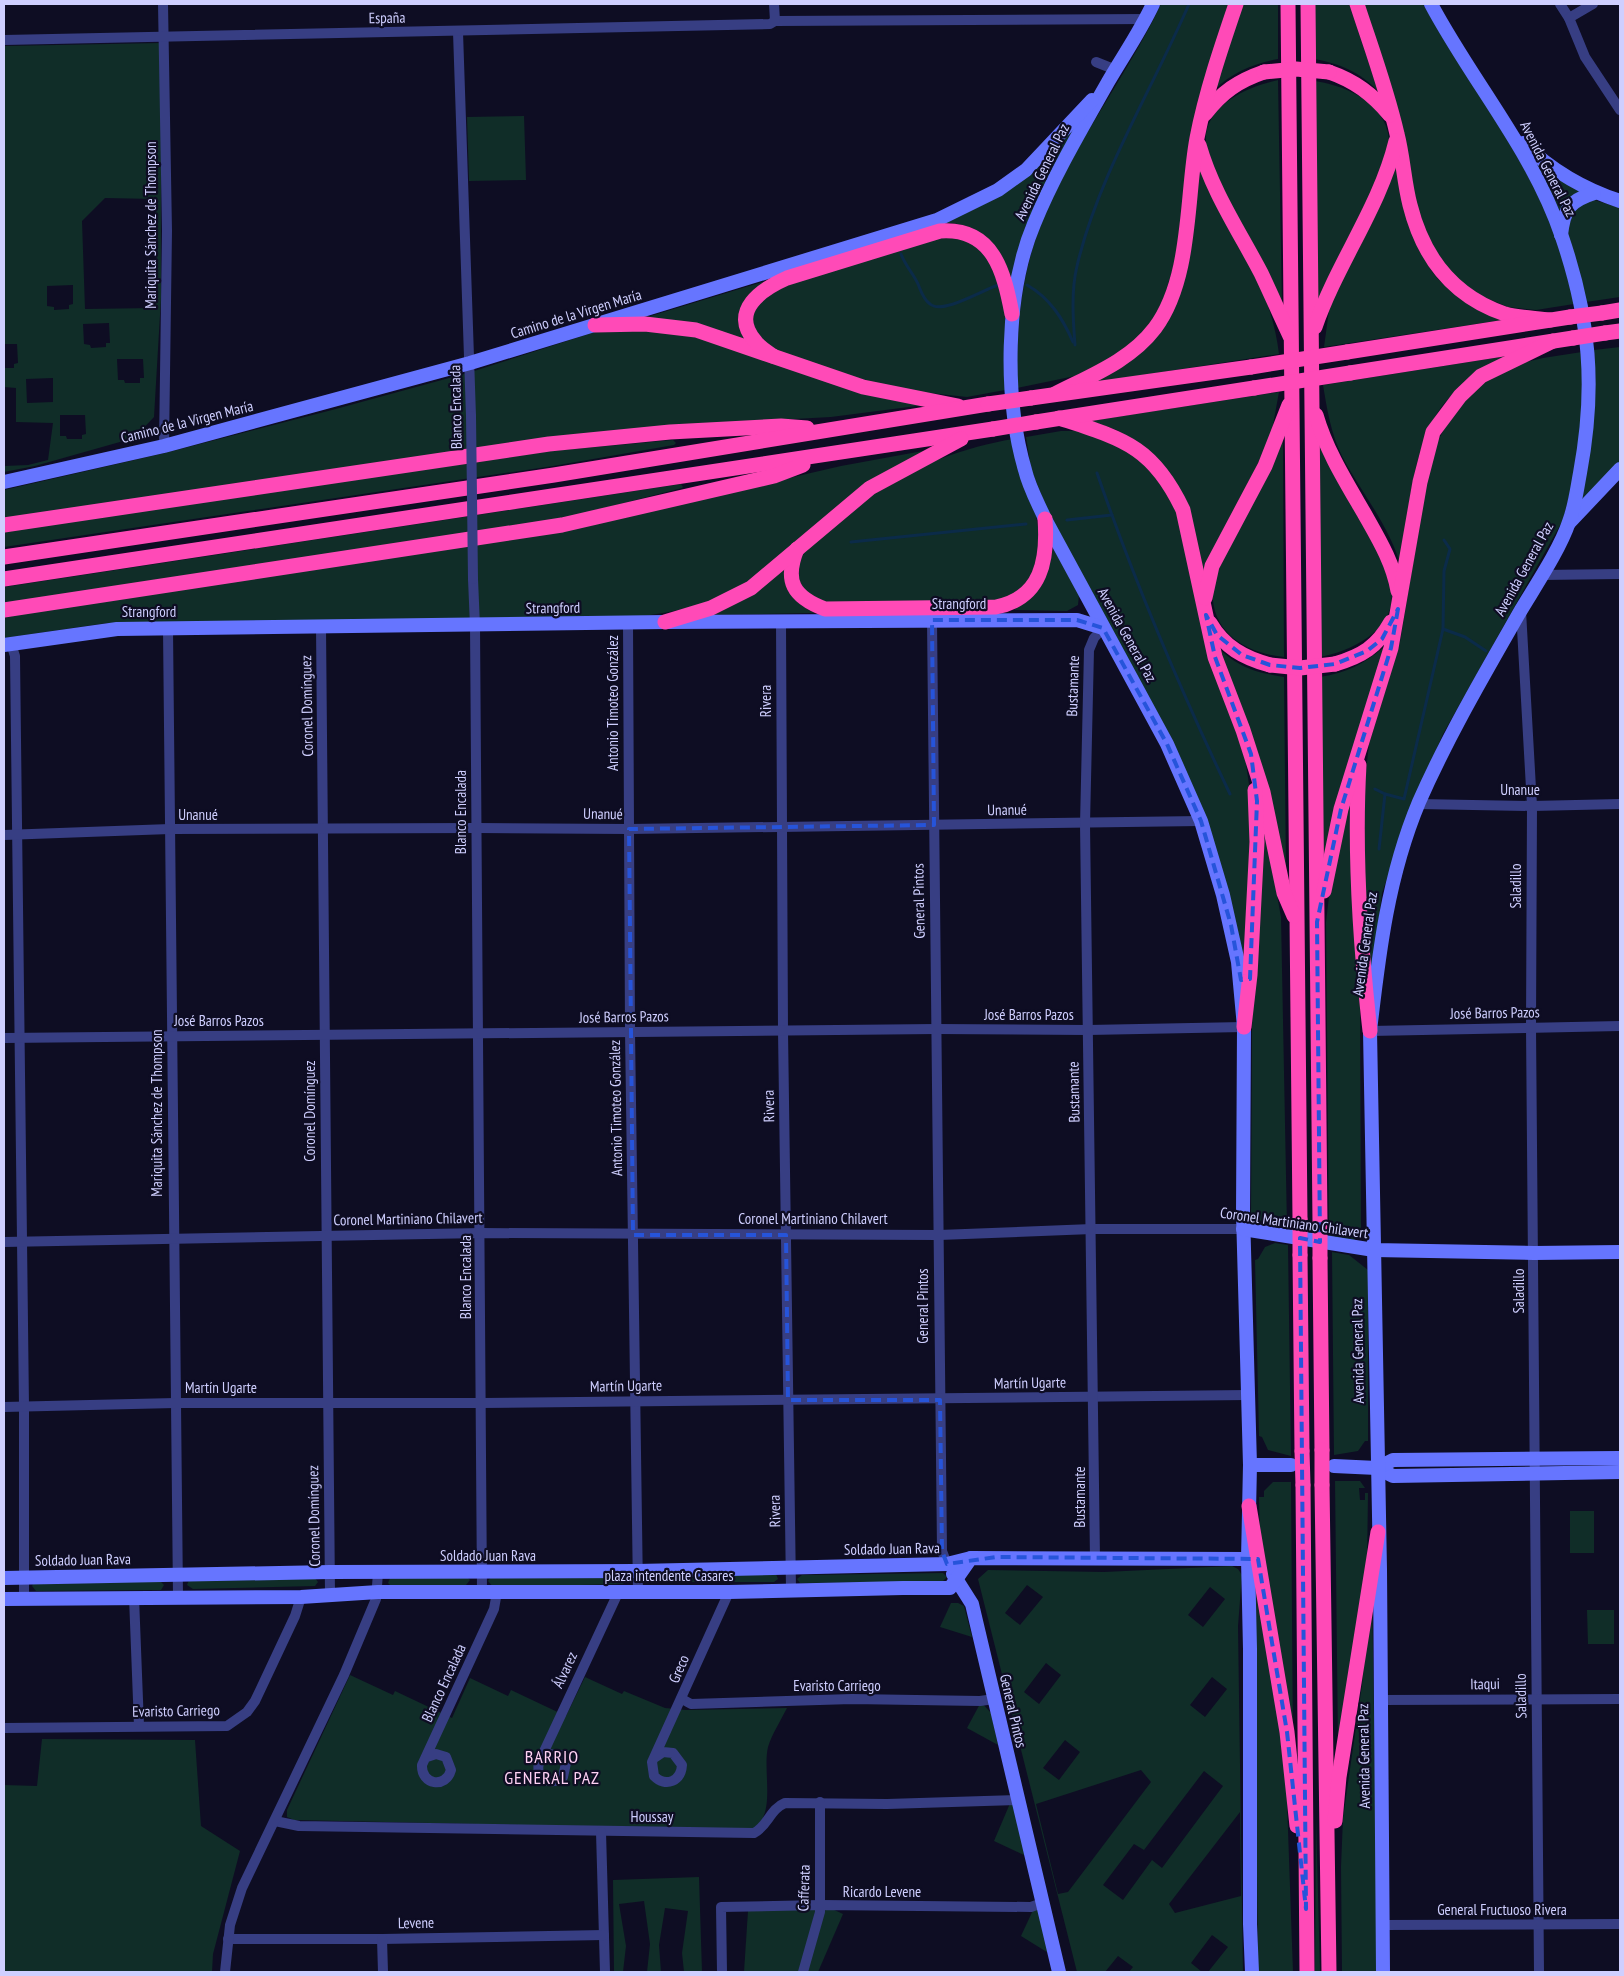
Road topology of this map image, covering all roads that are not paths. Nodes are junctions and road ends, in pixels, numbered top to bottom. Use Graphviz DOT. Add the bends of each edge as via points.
graph roads {
  1 [pos="163,4"];
  2 [pos="774,4"];
  3 [pos="1153,4"];
  4 [pos="1236,4"];
  5 [pos="1288,4"];
  6 [pos="1308,4"];
  7 [pos="1357,4"];
  8 [pos="1431,4"];
  9 [pos="1560,4"];
  10 [pos="1593,4"];
  11 [pos="1569,18"];
  12 [pos="1146,20"];
  13 [pos="772,22"];
  14 [pos="458,32"];
  15 [pos="164,37"];
  16 [pos="4,40"];
  17 [pos="1096,62"];
  18 [pos="1112,75"];
  19 [pos="1620,110"];
  20 [pos="1202,120"];
  21 [pos="1396,127"];
  22 [pos="1511,132"];
  23 [pos="1197,139"];
  24 [pos="1594,192"];
  25 [pos="1620,201"];
  26 [pos="948,223"];
  27 [pos="1561,235"];
  28 [pos="1620,310"];
  29 [pos="1012,314"];
  30 [pos="1550,320"];
  31 [pos="595,325"];
  32 [pos="1613,332"];
  33 [pos="1311,338"];
  34 [pos="1291,339"];
  35 [pos="1553,341"];
  36 [pos="773,356"];
  37 [pos="470,363"];
  38 [pos="1055,394"];
  39 [pos="1292,396"];
  40 [pos="1312,400"];
  41 [pos="969,408"];
  42 [pos="1059,418"];
  43 [pos="834,430"];
  44 [pos="974,432"];
  45 [pos="164,446"];
  46 [pos="837,454"];
  47 [pos="1620,469"];
  48 [pos="4,482"];
  49 [pos="1045,519"];
  50 [pos="1569,523"];
  51 [pos="4,525"];
  52 [pos="798,549"];
  53 [pos="4,557"];
  54 [pos="1620,574"];
  55 [pos="1541,575"];
  56 [pos="4,579"];
  57 [pos="1399,604"];
  58 [pos="4,610"];
  59 [pos="1205,611"];
  60 [pos="1521,611"];
  61 [pos="1004,613"];
  62 [pos="823,615"];
  63 [pos="932,620"];
  64 [pos="665,622"];
  65 [pos="781,622"];
  66 [pos="628,623"];
  67 [pos="475,626"];
  68 [pos="321,627"];
  69 [pos="1103,628"];
  70 [pos="168,629"];
  71 [pos="7,645"];
  72 [pos="1361,746"];
  73 [pos="1251,754"];
  74 [pos="1419,804"];
  75 [pos="1620,804"];
  76 [pos="1532,806"];
  77 [pos="1201,821"];
  78 [pos="1086,824"];
  79 [pos="934,825"];
  80 [pos="782,827"];
  81 [pos="477,828"];
  82 [pos="170,829"];
  83 [pos="324,830"];
  84 [pos="629,830"];
  85 [pos="18,834"];
  86 [pos="4,835"];
  87 [pos="1297,922"];
  88 [pos="1318,922"];
  89 [pos="1620,1026"];
  90 [pos="1244,1027"];
  91 [pos="1531,1027"];
  92 [pos="936,1029"];
  93 [pos="1088,1030"];
  94 [pos="782,1031"];
  95 [pos="1370,1031"];
  96 [pos="630,1032"];
  97 [pos="479,1034"];
  98 [pos="171,1036"];
  99 [pos="325,1036"];
  100 [pos="4,1038"];
  101 [pos="20,1038"];
  102 [pos="1092,1229"];
  103 [pos="1243,1229"];
  104 [pos="481,1233"];
  105 [pos="633,1235"];
  106 [pos="786,1235"];
  107 [pos="939,1235"];
  108 [pos="326,1237"];
  109 [pos="172,1238"];
  110 [pos="4,1242"];
  111 [pos="21,1242"];
  112 [pos="1374,1250"];
  113 [pos="1620,1252"];
  114 [pos="1534,1253"];
  115 [pos="1094,1396"];
  116 [pos="1248,1396"];
  117 [pos="635,1400"];
  118 [pos="788,1400"];
  119 [pos="940,1400"];
  120 [pos="328,1402"];
  121 [pos="175,1403"];
  122 [pos="482,1403"];
  123 [pos="4,1407"];
  124 [pos="24,1407"];
  125 [pos="1534,1457"];
  126 [pos="1620,1458"];
  127 [pos="1250,1465"];
  128 [pos="1291,1465"];
  129 [pos="1334,1466"];
  130 [pos="1377,1468"];
  131 [pos="1620,1472"];
  132 [pos="1534,1474"];
  133 [pos="1249,1506"];
  134 [pos="1378,1532"];
  135 [pos="971,1558"];
  136 [pos="1248,1559"];
  137 [pos="1095,1560"];
  138 [pos="947,1564"];
  139 [pos="791,1567"];
  140 [pos="637,1571"];
  141 [pos="330,1572"];
  142 [pos="378,1573"];
  143 [pos="483,1573"];
  144 [pos="177,1575"];
  145 [pos="24,1577"];
  146 [pos="4,1578"];
  147 [pos="957,1581"];
  148 [pos="790,1589"];
  149 [pos="378,1592"];
  150 [pos="482,1592"];
  151 [pos="497,1592"];
  152 [pos="638,1592"];
  153 [pos="729,1592"];
  154 [pos="618,1593"];
  155 [pos="330,1595"];
  156 [pos="300,1596"];
  157 [pos="134,1597"];
  158 [pos="178,1597"];
  159 [pos="24,1598"];
  160 [pos="4,1599"];
  161 [pos="682,1699"];
  162 [pos="994,1699"];
  163 [pos="1536,1699"];
  164 [pos="1620,1699"];
  165 [pos="1381,1700"];
  166 [pos="139,1726"];
  167 [pos="4,1728"];
  168 [pos="427,1757"];
  169 [pos="654,1758"];
  170 [pos="540,1760"];
  171 [pos="1017,1800"];
  172 [pos="820,1802"];
  173 [pos="275,1821"];
  174 [pos="601,1832"];
  175 [pos="1042,1903"];
  176 [pos="821,1905"];
  177 [pos="1306,1909"];
  178 [pos="1328,1912"];
  179 [pos="1620,1924"];
  180 [pos="1540,1925"];
  181 [pos="1383,1926"];
  182 [pos="604,1935"];
  183 [pos="228,1939"];
  184 [pos="382,1939"];
  185 [pos="225,1972"];
  186 [pos="383,1972"];
  187 [pos="605,1972"];
  188 [pos="722,1972"];
  189 [pos="803,1972"];
  190 [pos="1059,1972"];
  191 [pos="1252,1972"];
  192 [pos="1307,1972"];
  193 [pos="1329,1972"];
  194 [pos="1383,1972"];
  195 [pos="1539,1972"];
  1 -- 15 [label="street, Mariquita Sánchez de Thompson"];
  2 -- 13 [label="street"];
  3 -- 12 [label="street, Avenida General Paz"];
  4 -- 20 [label="highway" via="1208,90"];
  5 -- 34 [label="highway"];
  6 -- 33 [label="highway"];
  7 -- 21 [label="highway"];
  8 -- 22 [label="street, Avenida General Paz"];
  9 -- 11 [label="street"];
  10 -- 11 [label="street"];
  11 -- 19 [label="street" via="1585,57"];
  12 -- 13 [label="street, España"];
  12 -- 18 [label="street, Avenida General Paz"];
  13 -- 14 [label="street, España"];
  14 -- 15 [label="street, España"];
  14 -- 37 [label="street, Blanco Encalada"];
  15 -- 16 [label="street, España"];
  15 -- 45 [label="street, Mariquita Sánchez de Thompson" via="167,231"];
  17 -- 18 [label="street"];
  18 -- 26 [label="street, Camino de la Virgen María" via="1074,121 1026,170"];
  18 -- 29 [label="street, Avenida General Paz" via="1033,225"];
  20 -- 21 [label="highway, bridge" via="1219,96 1234,84 1264,72 1296,69 1329,72 1365,89"];
  20 -- 23 [label="highway"];
  21 -- 30 [label="highway" via="1416,224 1427,252 1444,276 1476,299 1505,314"];
  21 -- 33 [label="highway" via="1390,166 1336,275"];
  22 -- 24 [label="street" via="1536,156"];
  22 -- 27 [label="street, Avenida General Paz" via="1548,202"];
  23 -- 34 [label="highway" via="1216,192 1261,273"];
  23 -- 38 [label="highway" via="1181,262 1166,309 1149,335 1126,356"];
  24 -- 25 [label="street"];
  24 -- 27 [label="street" via="1578,198 1569,207 1563,218"];
  26 -- 29 [label="highway" via="977,238 994,257 1007,287"];
  26 -- 31 [label="street, Camino de la Virgen María"];
  26 -- 36 [label="highway" via="940,231 787,278 755,296 748,306 747,329 755,342"];
  27 -- 50 [label="street, Avenida General Paz" via="1581,301 1591,385 1585,448"];
  28 -- 30 [label="highway, bridge"];
  29 -- 49 [label="street, Avenida General Paz" via="1011,389 1024,469"];
  30 -- 38 [label="highway, bridge"];
  31 -- 36 [label="highway" via="670,325 696,330"];
  31 -- 37 [label="street, Camino de la Virgen María"];
  32 -- 35 [label="highway, bridge"];
  33 -- 40 [label="highway"];
  34 -- 39 [label="highway"];
  35 -- 42 [label="highway, bridge"];
  35 -- 57 [label="highway" via="1481,376 1460,396 1433,432 1420,482"];
  36 -- 41 [label="highway" via="863,387"];
  37 -- 45 [label="street, Camino de la Virgen María"];
  37 -- 67 [label="street, Blanco Encalada, bridge"];
  38 -- 41 [label="highway, bridge"];
  39 -- 59 [label="highway" via="1265,466 1212,566"];
  39 -- 87 [label="highway"];
  40 -- 57 [label="highway" via="1325,439 1391,562"];
  40 -- 88 [label="highway"];
  41 -- 43 [label="highway"];
  42 -- 44 [label="highway, bridge"];
  42 -- 59 [label="highway" via="1114,436 1133,446 1159,469 1183,510"];
  43 -- 51 [label="highway" via="781,426 670,432 549,444"];
  43 -- 53 [label="highway"];
  44 -- 46 [label="highway"];
  44 -- 52 [label="highway" via="870,488"];
  45 -- 48 [label="street, Camino de la Virgen María"];
  46 -- 56 [label="highway"];
  46 -- 58 [label="highway" via="774,476 562,525"];
  47 -- 50 [label="street"];
  49 -- 61 [label="highway" via="1047,544 1037,580"];
  49 -- 69 [label="street, Avenida General Paz"];
  50 -- 55 [label="street, Avenida General Paz"];
  52 -- 62 [label="highway" via="791,564 792,585"];
  52 -- 64 [label="highway" via="739,595 706,610"];
  54 -- 55 [label="street"];
  55 -- 60 [label="street, Avenida General Paz"];
  57 -- 59 [label="highway, bridge" via="1382,639 1367,651 1335,664 1300,668 1270,665 1242,655 1217,635"];
  57 -- 72 [label="highway" via="1391,648"];
  59 -- 73 [label="highway" via="1215,657"];
  60 -- 74 [label="street, Avenida General Paz" via="1449,737"];
  60 -- 76 [label="street, Saladillo"];
  61 -- 62 [label="highway"];
  61 -- 63 [label="street, Strangford"];
  61 -- 69 [label="street, Strangford" via="1077,620"];
  62 -- 63 [label="street, Strangford"];
  62 -- 65 [label="street, Strangford"];
  63 -- 79 [label="street, General Pintos"];
  64 -- 65 [label="street, Strangford"];
  64 -- 66 [label="street, Strangford"];
  65 -- 80 [label="street, Rivera"];
  66 -- 67 [label="street, Strangford"];
  66 -- 84 [label="street, Antonio Timoteo González"];
  67 -- 68 [label="street, Strangford"];
  67 -- 81 [label="street, Blanco Encalada"];
  68 -- 70 [label="street, Strangford"];
  68 -- 83 [label="street, Coronel Domínguez"];
  69 -- 77 [label="street, Avenida General Paz" via="1166,744"];
  69 -- 78 [label="street, Bustamante" via="1089,650"];
  70 -- 71 [label="street, Strangford" via="108,629"];
  70 -- 82 [label="street, Mariquita Sánchez de Thompson"];
  71 -- 85 [label="street" via="15,656"];
  72 -- 88 [label="highway" via="1340,809"];
  72 -- 95 [label="highway" via="1359,877"];
  73 -- 87 [label="highway" via="1271,822 1284,893"];
  73 -- 90 [label="highway" via="1257,801 1257,842"];
  74 -- 76 [label="street, Unanue"];
  74 -- 95 [label="street, Avenida General Paz" via="1403,845 1385,912"];
  75 -- 76 [label="street, Unanue"];
  76 -- 91 [label="street, Saladillo"];
  77 -- 78 [label="street, Unanué"];
  77 -- 90 [label="street, Avenida General Paz" via="1231,925"];
  78 -- 79 [label="street, Unanué"];
  78 -- 93 [label="street, Bustamante"];
  79 -- 80 [label="street, Unanué"];
  79 -- 92 [label="street, General Pintos"];
  80 -- 84 [label="street, Unanué"];
  80 -- 94 [label="street, Rivera"];
  81 -- 83 [label="street, Unanué"];
  81 -- 84 [label="street, Unanué"];
  81 -- 97 [label="street, Blanco Encalada"];
  82 -- 83 [label="street, Unanué"];
  82 -- 85 [label="street, Unanué"];
  82 -- 98 [label="street, Mariquita Sánchez de Thompson"];
  83 -- 99 [label="street, Coronel Domínguez"];
  84 -- 96 [label="street, Antonio Timoteo González"];
  85 -- 86 [label="street, Unanué"];
  85 -- 101 [label="street"];
  87 -- 177 [label="highway, bridge"];
  88 -- 178 [label="highway, bridge"];
  89 -- 91 [label="street, José Barros Pazos"];
  90 -- 93 [label="street, José Barros Pazos"];
  90 -- 103 [label="street, Avenida General Paz"];
  91 -- 95 [label="street, José Barros Pazos"];
  91 -- 114 [label="street, Saladillo"];
  92 -- 93 [label="street, José Barros Pazos"];
  92 -- 94 [label="street, José Barros Pazos"];
  92 -- 107 [label="street, General Pintos"];
  93 -- 102 [label="street, Bustamante"];
  94 -- 96 [label="street, José Barros Pazos"];
  94 -- 106 [label="street, Rivera"];
  95 -- 112 [label="street, Avenida General Paz"];
  96 -- 97 [label="street, José Barros Pazos"];
  96 -- 105 [label="street, Antonio Timoteo González"];
  97 -- 99 [label="street, José Barros Pazos"];
  97 -- 104 [label="street, Blanco Encalada"];
  98 -- 99 [label="street, José Barros Pazos"];
  98 -- 101 [label="street, José Barros Pazos"];
  98 -- 109 [label="street, Mariquita Sánchez de Thompson"];
  99 -- 108 [label="street, Coronel Domínguez"];
  100 -- 101 [label="street, José Barros Pazos"];
  101 -- 111 [label="street"];
  102 -- 103 [label="street, Coronel Martiniano Chilavert"];
  102 -- 107 [label="street, Coronel Martiniano Chilavert"];
  102 -- 115 [label="street, Bustamante"];
  103 -- 112 [label="street, Coronel Martiniano Chilavert"];
  103 -- 116 [label="street, Avenida General Paz"];
  104 -- 105 [label="street, Coronel Martiniano Chilavert"];
  104 -- 108 [label="street, Coronel Martiniano Chilavert"];
  104 -- 122 [label="street, Blanco Encalada"];
  105 -- 106 [label="street, Coronel Martiniano Chilavert"];
  105 -- 117 [label="street, Antonio Timoteo González"];
  106 -- 107 [label="street, Coronel Martiniano Chilavert"];
  106 -- 118 [label="street, Rivera"];
  107 -- 119 [label="street, General Pintos"];
  108 -- 109 [label="street, Coronel Martiniano Chilavert"];
  108 -- 120 [label="street, Coronel Domínguez"];
  109 -- 111 [label="street, Coronel Martiniano Chilavert"];
  109 -- 121 [label="street, Mariquita Sánchez de Thompson"];
  110 -- 111 [label="street, Coronel Martiniano Chilavert"];
  111 -- 124 [label="street"];
  112 -- 114 [label="street, Coronel Martiniano Chilavert"];
  112 -- 130 [label="street, Avenida General Paz"];
  113 -- 114 [label="street, Coronel Martiniano Chilavert"];
  114 -- 125 [label="street, Saladillo"];
  115 -- 116 [label="street, Martín Ugarte"];
  115 -- 119 [label="street, Martín Ugarte"];
  115 -- 137 [label="street, Bustamante"];
  116 -- 127 [label="street, Avenida General Paz"];
  117 -- 118 [label="street, Martín Ugarte"];
  117 -- 122 [label="street, Martín Ugarte"];
  117 -- 140 [label="street, Antonio Timoteo González"];
  118 -- 119 [label="street, Martín Ugarte"];
  118 -- 139 [label="street, Rivera"];
  119 -- 138 [label="street, General Pintos" via="942,1551"];
  120 -- 121 [label="street, Martín Ugarte"];
  120 -- 122 [label="street, Martín Ugarte"];
  120 -- 141 [label="street, Coronel Domínguez"];
  121 -- 124 [label="street, Martín Ugarte"];
  121 -- 144 [label="street, Mariquita Sánchez de Thompson"];
  122 -- 143 [label="street, Blanco Encalada"];
  123 -- 124 [label="street, Martín Ugarte"];
  124 -- 145 [label="street"];
  125 -- 126 [label="street"];
  125 -- 130 [label="street" via="1393,1460"];
  125 -- 132 [label="street, Saladillo"];
  127 -- 128 [label="street"];
  127 -- 133 [label="street, Avenida General Paz"];
  129 -- 130 [label="street"];
  130 -- 132 [label="street" via="1394,1476"];
  130 -- 134 [label="street, Avenida General Paz"];
  131 -- 132 [label="street"];
  132 -- 163 [label="street, Saladillo"];
  133 -- 136 [label="street, Avenida General Paz"];
  133 -- 177 [label="highway" via="1286,1732"];
  134 -- 165 [label="street, Avenida General Paz"];
  134 -- 178 [label="highway" via="1339,1777"];
  135 -- 137 [label="street, Soldado Juan Rava"];
  135 -- 138 [label="street, Soldado Juan Rava"];
  135 -- 147 [label="street"];
  136 -- 137 [label="street, Soldado Juan Rava"];
  136 -- 191 [label="street, Avenida General Paz"];
  138 -- 139 [label="street, Soldado Juan Rava"];
  138 -- 147 [label="street, General Pintos"];
  139 -- 140 [label="street, Soldado Juan Rava"];
  139 -- 148 [label="street, Rivera"];
  140 -- 143 [label="street, Soldado Juan Rava"];
  140 -- 152 [label="street, Antonio Timoteo González"];
  141 -- 142 [label="street, Soldado Juan Rava"];
  141 -- 144 [label="street, Soldado Juan Rava"];
  141 -- 155 [label="street, Coronel Domínguez"];
  142 -- 143 [label="street, Soldado Juan Rava"];
  142 -- 149 [label="street"];
  143 -- 150 [label="street, Blanco Encalada"];
  144 -- 145 [label="street, Soldado Juan Rava"];
  144 -- 158 [label="street, Mariquita Sánchez de Thompson"];
  145 -- 146 [label="street, Soldado Juan Rava"];
  145 -- 159 [label="street"];
  147 -- 148 [label="street, plaza intendente Casares" via="945,1589"];
  147 -- 162 [label="street, General Pintos" via="972,1604"];
  148 -- 153 [label="street, plaza intendente Casares"];
  149 -- 150 [label="street, plaza intendente Casares"];
  149 -- 155 [label="street"];
  149 -- 173 [label="street" via="344,1675"];
  150 -- 151 [label="street, plaza intendente Casares"];
  151 -- 154 [label="street, plaza intendente Casares"];
  151 -- 168 [label="street, Blanco Encalada" via="494,1608"];
  152 -- 153 [label="street, plaza intendente Casares"];
  152 -- 154 [label="street, plaza intendente Casares"];
  153 -- 161 [label="street, Greco"];
  154 -- 170 [label="street, Álvarez"];
  155 -- 156 [label="street"];
  156 -- 158 [label="street"];
  156 -- 166 [label="street, Evaristo Carriego" via="295,1616 255,1701 238,1720 227,1726 215,1727"];
  157 -- 158 [label="street"];
  157 -- 159 [label="street"];
  157 -- 166 [label="street"];
  159 -- 160 [label="street"];
  161 -- 162 [label="street, Evaristo Carriego" via="691,1704"];
  161 -- 169 [label="street, Greco"];
  162 -- 171 [label="street, General Pintos"];
  163 -- 164 [label="street, Itaqui"];
  163 -- 165 [label="street, Itaqui"];
  163 -- 180 [label="street, Saladillo"];
  165 -- 181 [label="street, Avenida General Paz"];
  166 -- 167 [label="street, Evaristo Carriego"];
  171 -- 172 [label="street, Houssay" via="886,1804"];
  171 -- 175 [label="street, General Pintos"];
  172 -- 174 [label="street, Houssay" via="778,1806 754,1833"];
  172 -- 176 [label="street, Cafferata"];
  173 -- 174 [label="street, Houssay" via="299,1826"];
  173 -- 183 [label="street" via="242,1888 232,1914"];
  174 -- 182 [label="street"];
  175 -- 176 [label="street, Ricardo Levene" via="1031,1907"];
  175 -- 190 [label="street, General Pintos"];
  176 -- 188 [label="street, Ricardo Levene" via="721,1907"];
  176 -- 189 [label="street, Cafferata"];
  177 -- 192 [label="highway"];
  178 -- 193 [label="highway"];
  179 -- 180 [label="street, General Fructuoso Rivera"];
  180 -- 181 [label="street, General Fructuoso Rivera"];
  180 -- 195 [label="street, Saladillo"];
  181 -- 194 [label="street, Avenida General Paz"];
  182 -- 184 [label="street, Levene"];
  182 -- 187 [label="street"];
  183 -- 184 [label="street, Levene"];
  183 -- 185 [label="street"];
  184 -- 186 [label="street"];
}
